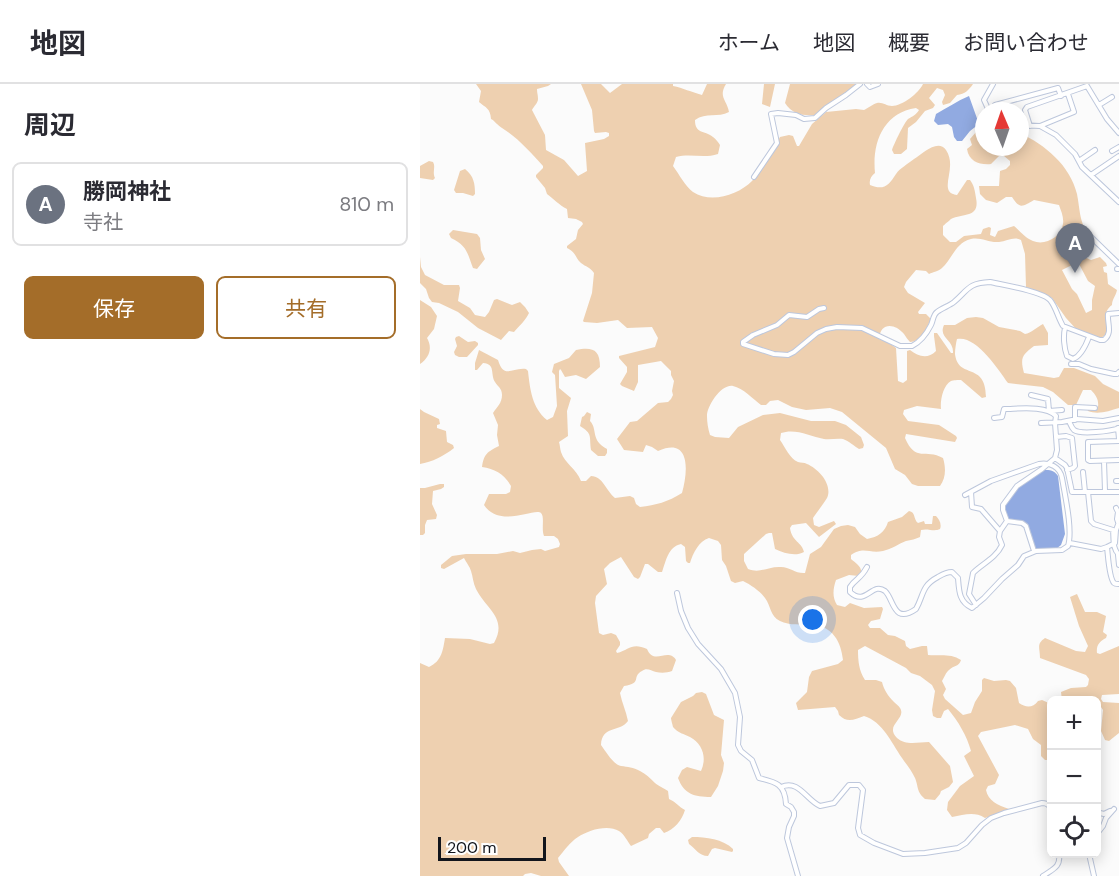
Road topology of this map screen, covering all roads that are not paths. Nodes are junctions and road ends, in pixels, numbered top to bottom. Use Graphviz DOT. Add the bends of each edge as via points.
graph roads {
  1 [pos="860,84"];
  2 [pos="867,84"];
  3 [pos="878,84"];
  4 [pos="993,84"];
  5 [pos="1087,85"];
  6 [pos="1040,86"];
  7 [pos="1057,86"];
  8 [pos="1041,92"];
  9 [pos="1068,94"];
  10 [pos="1061,96"];
  11 [pos="1112,97"];
  12 [pos="985,102"];
  13 [pos="1007,102"];
  14 [pos="1099,105"];
  15 [pos="1030,126"];
  16 [pos="1040,126"];
  17 [pos="1119,133"];
  18 [pos="1119,147"];
  19 [pos="1095,150"];
  20 [pos="1112,151"];
  21 [pos="1119,156"];
  22 [pos="1079,161"];
  23 [pos="1091,176"];
  24 [pos="754,177"];
  25 [pos="1119,202"];
  26 [pos="1091,237"];
  27 [pos="1119,264"];
  28 [pos="824,308"];
  29 [pos="1119,313"];
  30 [pos="1065,328"];
  31 [pos="1089,337"];
  32 [pos="1070,357"];
  33 [pos="1119,372"];
  34 [pos="1031,395"];
  35 [pos="1095,408"];
  36 [pos="1062,410"];
  37 [pos="1049,411"];
  38 [pos="994,418"];
  39 [pos="1119,418"];
  40 [pos="1072,420"];
  41 [pos="1041,423"];
  42 [pos="1055,423"];
  43 [pos="1119,428"];
  44 [pos="1056,437"];
  45 [pos="1119,440"];
  46 [pos="1055,459"];
  47 [pos="1119,460"];
  48 [pos="1104,461"];
  49 [pos="1047,464"];
  50 [pos="1067,470"];
  51 [pos="1083,472"];
  52 [pos="1105,491"];
  53 [pos="971,492"];
  54 [pos="1086,492"];
  55 [pos="1119,492"];
  56 [pos="965,495"];
  57 [pos="1116,508"];
  58 [pos="1007,521"];
  59 [pos="1119,522"];
  60 [pos="1000,531"];
  61 [pos="1070,543"];
  62 [pos="1114,544"];
  63 [pos="1107,548"];
  64 [pos="1034,551"];
  65 [pos="1119,555"];
  66 [pos="1119,565"];
  67 [pos="867,567"];
  68 [pos="1119,574"];
  69 [pos="1112,576"];
  70 [pos="1119,584"];
  71 [pos="677,593"];
  72 [pos="976,605"];
  73 [pos="781,788"];
  74 [pos="1048,804"];
  75 [pos="1101,812"];
  76 [pos="1101,829"];
  77 [pos="1059,858"];
  78 [pos="1090,858"];
  79 [pos="798,876"];
  80 [pos="1043,876"];
  81 [pos="1094,876"];
  1 -- 24 [label="street" via="815,118 771,114 777,143"];
  2 -- 3 [label="street"];
  4 -- 12 [label="street"];
  5 -- 9 [label="street"];
  5 -- 14 [label="street"];
  6 -- 8 [label="street"];
  7 -- 8 [label="street"];
  7 -- 10 [label="street"];
  8 -- 13 [label="street"];
  9 -- 10 [label="street"];
  9 -- 16 [label="street" via="1074,112"];
  10 -- 15 [label="street" via="1027,108"];
  11 -- 14 [label="street"];
  14 -- 17 [label="street"];
  15 -- 16 [label="street"];
  16 -- 22 [label="street" via="1062,141"];
  18 -- 20 [label="street"];
  19 -- 22 [label="street"];
  21 -- 23 [label="street"];
  22 -- 23 [label="street"];
  23 -- 25 [label="street"];
  26 -- 27 [label="street"];
  28 -- 30 [label="street" via="807,317 789,315 742,345 788,355 817,333 837,327 862,328 900,346 912,346 930,327 936,312 953,303 966,289 985,282 1047,298"];
  29 -- 31 [label="street" via="1107,315 1107,338"];
  30 -- 31 [label="street"];
  30 -- 32 [label="street" via="1065,351"];
  31 -- 32 [label="street" via="1077,357"];
  32 -- 33 [label="street" via="1070,365"];
  34 -- 37 [label="street" via="1048,399"];
  35 -- 40 [label="street" via="1075,407"];
  36 -- 37 [label="street"];
  37 -- 38 [label="street" via="1004,409 1002,417"];
  37 -- 42 [label="street" via="1056,416"];
  39 -- 40 [label="street"];
  40 -- 42 [label="street"];
  40 -- 43 [label="street" via="1072,428 1078,431"];
  41 -- 42 [label="street"];
  42 -- 44 [label="street"];
  43 -- 45 [label="street"];
  44 -- 46 [label="street"];
  44 -- 50 [label="street" via="1072,438 1075,466"];
  45 -- 48 [label="street" via="1088,442 1090,464"];
  46 -- 49 [label="street"];
  46 -- 50 [label="street"];
  47 -- 48 [label="street"];
  48 -- 52 [label="street"];
  49 -- 53 [label="street" via="1024,468"];
  49 -- 58 [label="street" via="1012,491 1002,508"];
  49 -- 61 [label="street" via="1062,474"];
  50 -- 54 [label="street" via="1072,492"];
  51 -- 54 [label="street"];
  52 -- 54 [label="street"];
  52 -- 55 [label="street"];
  53 -- 56 [label="street"];
  53 -- 60 [label="street" via="972,507 981,509"];
  54 -- 62 [label="street" via="1090,524 1113,530"];
  57 -- 59 [label="street"];
  58 -- 60 [label="street"];
  58 -- 64 [label="street" via="1026,526"];
  59 -- 62 [label="street"];
  60 -- 72 [label="street" via="1000,549 972,576 969,594"];
  61 -- 63 [label="street"];
  61 -- 64 [label="street" via="1062,550"];
  62 -- 63 [label="street"];
  62 -- 65 [label="street"];
  63 -- 69 [label="street"];
  64 -- 72 [label="street" via="1024,556"];
  65 -- 66 [label="street"];
  67 -- 72 [label="street" via="863,576 851,584 850,592 861,597 875,589 882,590 901,613 916,609 926,585 949,572 958,578 962,600 970,608"];
  68 -- 69 [label="street"];
  69 -- 70 [label="street" via="1114,583"];
  71 -- 73 [label="street" via="688,628 735,693 740,713 740,748 752,760 759,778"];
  73 -- 74 [label="street" via="798,788 820,806 834,803 849,785 859,785 863,790 860,835 903,854 962,847 991,818"];
  73 -- 79 [label="street" via="795,816 787,838"];
  75 -- 76 [label="street" via="1114,809"];
  77 -- 80 [label="street" via="1057,867"];
  78 -- 81 [label="street"];
}
